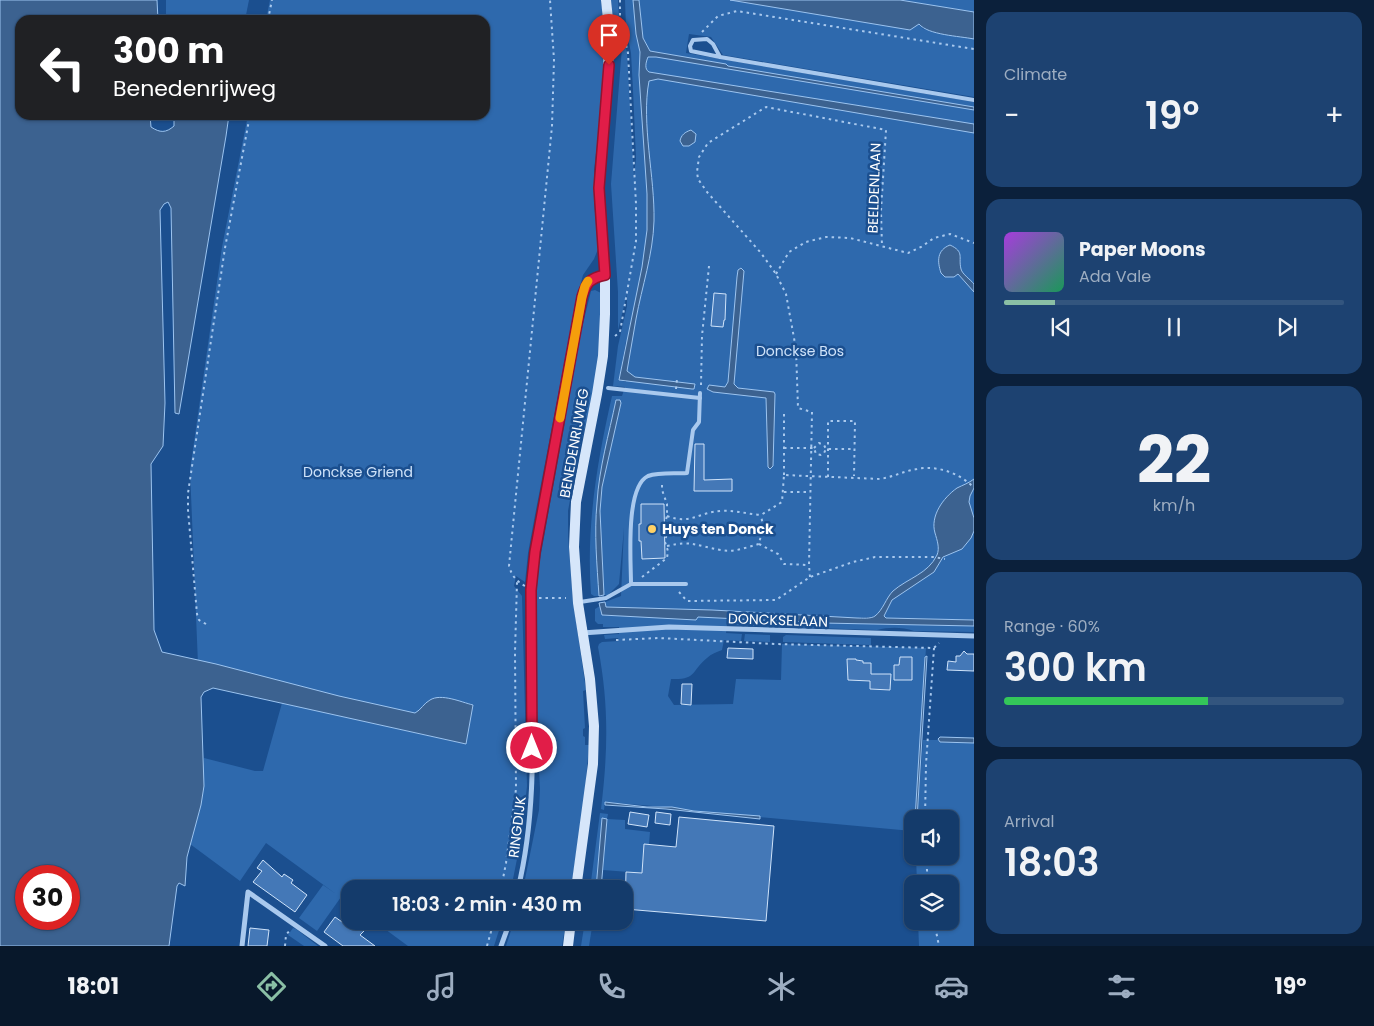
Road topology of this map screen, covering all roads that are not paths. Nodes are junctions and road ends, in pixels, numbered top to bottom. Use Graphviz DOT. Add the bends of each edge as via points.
graph roads {
  1 [pos="606,0"];
  2 [pos="720,56"];
  3 [pos="974,100"];
  4 [pos="605,275"];
  5 [pos="608,388"];
  6 [pos="631,584"];
  7 [pos="686,584"];
  8 [pos="578,602"];
  9 [pos="582,633"];
  10 [pos="974,636"];
  11 [pos="520,880"];
  12 [pos="577,880"];
  13 [pos="507,930"];
  14 [pos="571,930"];
  15 [pos="242,946"];
  16 [pos="325,946"];
  17 [pos="501,946"];
  18 [pos="568,946"];
  1 -- 4 [label="street, BENEDENRIJWEG" via="608,76 599,188"];
  2 -- 2 [label="lane" via="691,52 690,46 693,40 707,39"];
  2 -- 3 [label="lane"];
  4 -- 8 [label="street, BENEDENRIJWEG" via="602,356 576,502 574,547"];
  4 -- 11 [label="street, RINGDIJK" via="589,280 582,297 535,552 531,590 533,786"];
  5 -- 6 [label="lane" via="700,396 699,422 693,430 687,473 646,477 634,495"];
  6 -- 7 [label="lane"];
  6 -- 8 [label="lane" via="606,598"];
  8 -- 9 [label="street, BENEDENRIJWEG"];
  9 -- 10 [label="street, DONCKSELAAN" via="669,627"];
  9 -- 12 [label="street, BENEDENRIJWEG" via="590,679 594,744"];
  13 -- 17 [label="street"];
  14 -- 18 [label="street"];
  15 -- 16 [label="street" via="248,892"];
}
